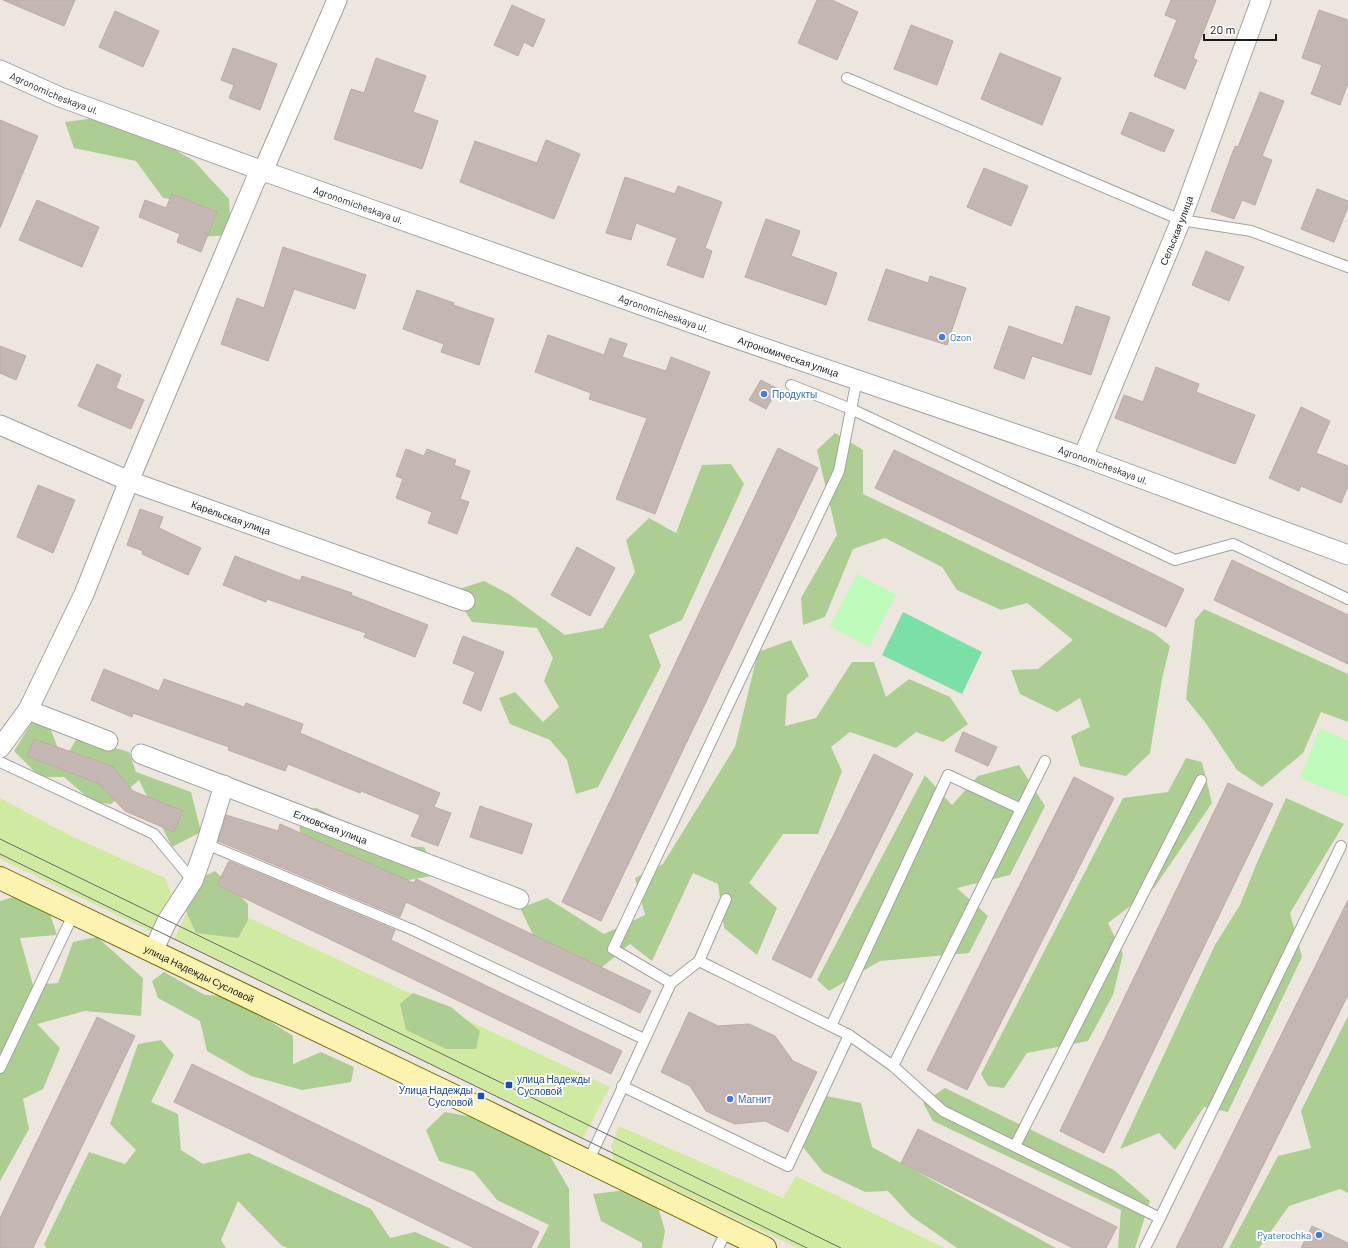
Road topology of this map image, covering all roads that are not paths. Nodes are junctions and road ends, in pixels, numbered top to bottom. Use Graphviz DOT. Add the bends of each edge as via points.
graph roads {
  1 [pos="337,0"];
  2 [pos="1261,0"];
  3 [pos="0,70"];
  4 [pos="847,78"];
  5 [pos="263,171"];
  6 [pos="1181,220"];
  7 [pos="1348,268"];
  8 [pos="857,379"];
  9 [pos="791,385"];
  10 [pos="851,409"];
  11 [pos="0,425"];
  12 [pos="1083,457"];
  13 [pos="129,481"];
  14 [pos="1348,555"];
  15 [pos="1348,599"];
  16 [pos="465,601"];
  17 [pos="28,710"];
  18 [pos="108,741"];
  19 [pos="0,748"];
  20 [pos="142,754"];
  21 [pos="1045,761"];
  22 [pos="0,762"];
  23 [pos="1201,780"];
  24 [pos="224,785"];
  25 [pos="1021,809"];
  26 [pos="206,844"];
  27 [pos="1341,846"];
  28 [pos="0,878"];
  29 [pos="193,881"];
  30 [pos="519,899"];
  31 [pos="726,899"];
  32 [pos="74,913"];
  33 [pos="153,951"];
  34 [pos="699,961"];
  35 [pos="671,982"];
  36 [pos="830,1026"];
  37 [pos="849,1035"];
  38 [pos="644,1039"];
  39 [pos="893,1066"];
  40 [pos="0,1068"];
  41 [pos="622,1086"];
  42 [pos="1015,1146"];
  43 [pos="588,1162"];
  44 [pos="1160,1218"];
  45 [pos="723,1239"];
  46 [pos="765,1248"];
  47 [pos="1145,1248"];
  1 -- 5 [label="street"];
  2 -- 6 [label="street, Сельская улица"];
  3 -- 5 [label="street, Agronomicheskaya ul." via="60,97"];
  4 -- 6 [label="lane"];
  5 -- 8 [label="street, Agronomicheskaya ul."];
  5 -- 13 [label="street" via="253,187"];
  6 -- 7 [label="lane" via="1250,231"];
  6 -- 12 [label="street, Сельская улица"];
  8 -- 10 [label="lane"];
  8 -- 12 [label="street, Agronomicheskaya ul."];
  9 -- 10 [label="lane"];
  10 -- 15 [label="lane" via="1175,560 1233,544"];
  10 -- 35 [label="lane" via="839,471 613,949"];
  11 -- 13 [label="street, Карельская улица"];
  12 -- 14 [label="street, Agronomicheskaya ul."];
  13 -- 16 [label="street, Карельская улица"];
  13 -- 17 [label="street" via="84,594"];
  17 -- 18 [label="street"];
  17 -- 19 [label="street"];
  20 -- 24 [label="street, Елховская улица"];
  21 -- 25 [label="lane"];
  22 -- 29 [label="lane" via="154,834"];
  23 -- 42 [label="lane"];
  24 -- 26 [label="street"];
  24 -- 30 [label="street, Елховская улица"];
  25 -- 36 [label="lane" via="948,775"];
  25 -- 39 [label="lane"];
  26 -- 29 [label="street"];
  26 -- 38 [label="lane" via="413,930"];
  27 -- 44 [label="lane"];
  28 -- 32 [label="main road, улица Надежды Сусловой"];
  29 -- 33 [label="street" via="167,921"];
  31 -- 34 [label="lane"];
  32 -- 33 [label="main road, улица Надежды Сусловой"];
  32 -- 40 [label="lane"];
  33 -- 43 [label="main road, улица Надежды Сусловой"];
  34 -- 35 [label="lane"];
  34 -- 36 [label="lane"];
  35 -- 38 [label="lane"];
  36 -- 37 [label="lane"];
  37 -- 39 [label="lane"];
  37 -- 41 [label="lane" via="788,1166"];
  38 -- 41 [label="lane"];
  39 -- 42 [label="lane" via="943,1110"];
  41 -- 43 [label="lane"];
  42 -- 44 [label="lane"];
  43 -- 45 [label="main road, улица Надежды Сусловой"];
  44 -- 47 [label="lane"];
  45 -- 46 [label="main road, улица Надежды Сусловой"];
}
